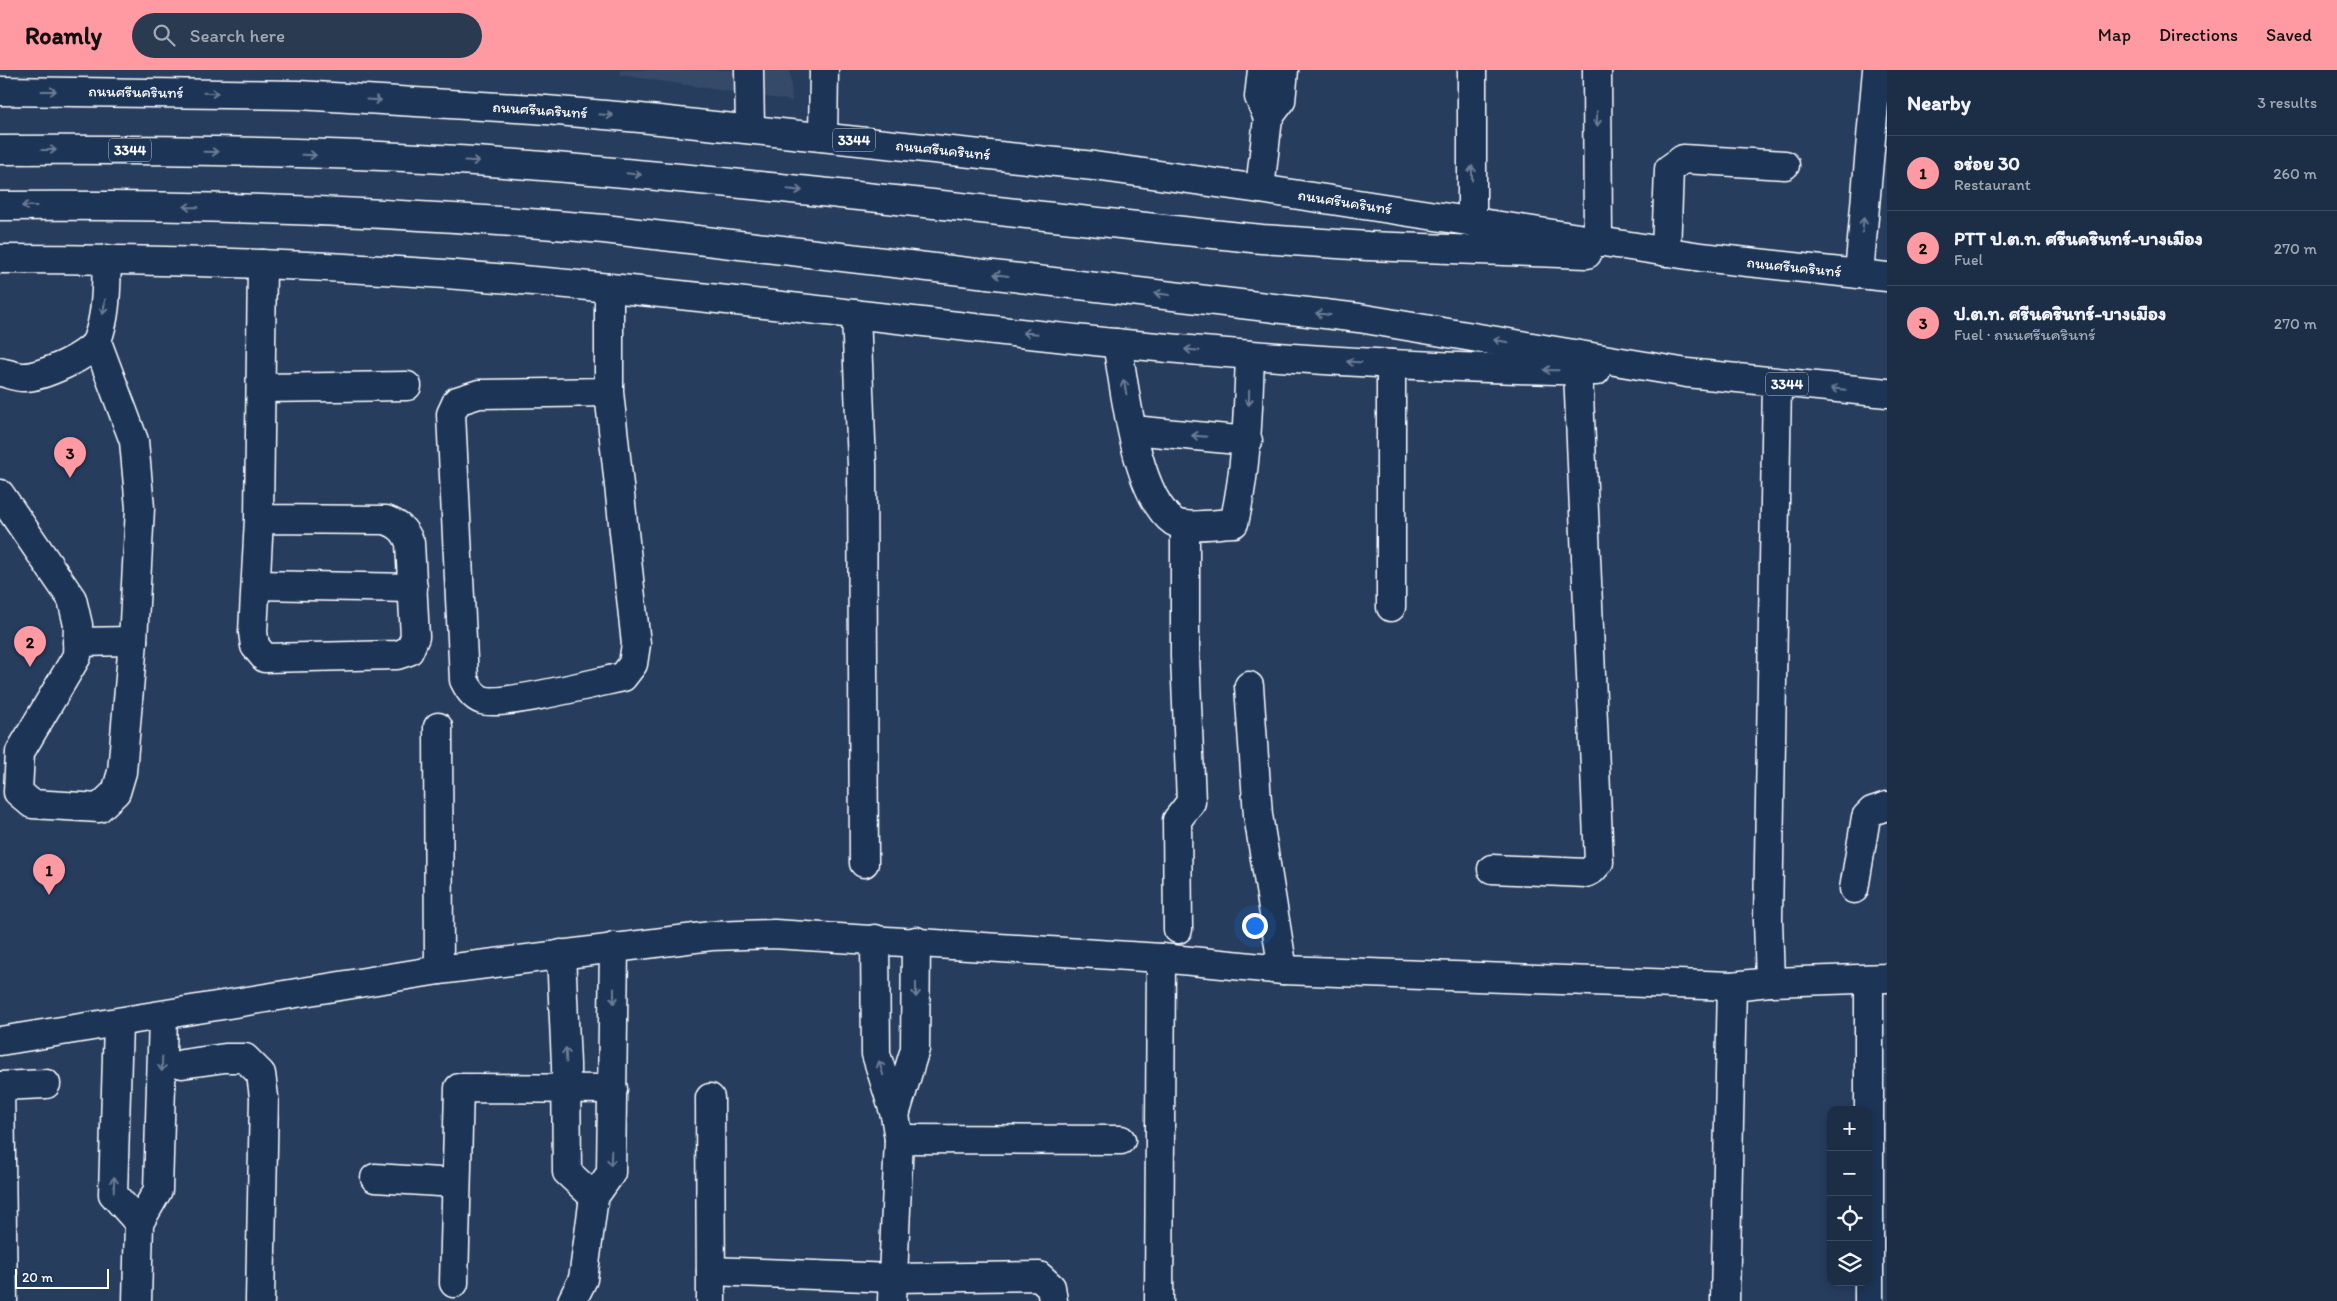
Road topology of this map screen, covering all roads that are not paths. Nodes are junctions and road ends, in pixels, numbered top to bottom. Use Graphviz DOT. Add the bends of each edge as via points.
graph roads {
  1 [pos="749,70"];
  2 [pos="824,70"];
  3 [pos="1262,70"];
  4 [pos="1284,70"];
  5 [pos="1472,70"];
  6 [pos="1597,70"];
  7 [pos="1877,70"];
  8 [pos="0,90"];
  9 [pos="1268,118"];
  10 [pos="750,129"];
  11 [pos="823,137"];
  12 [pos="0,150"];
  13 [pos="1785,165"];
  14 [pos="1260,189"];
  15 [pos="0,206"];
  16 [pos="1472,222"];
  17 [pos="1598,241"];
  18 [pos="1666,252"];
  19 [pos="1702,257"];
  20 [pos="0,259"];
  21 [pos="107,259"];
  22 [pos="262,264"];
  23 [pos="1859,274"];
  24 [pos="1887,277"];
  25 [pos="609,288"];
  26 [pos="856,314"];
  27 [pos="96,342"];
  28 [pos="1116,343"];
  29 [pos="1250,355"];
  30 [pos="1391,364"];
  31 [pos="1578,371"];
  32 [pos="0,372"];
  33 [pos="1687,374"];
  34 [pos="1777,383"];
  35 [pos="407,386"];
  36 [pos="261,388"];
  37 [pos="609,392"];
  38 [pos="1887,393"];
  39 [pos="1133,430"];
  40 [pos="1248,441"];
  41 [pos="0,494"];
  42 [pos="259,519"];
  43 [pos="1185,525"];
  44 [pos="256,585"];
  45 [pos="413,588"];
  46 [pos="1391,607"];
  47 [pos="133,641"];
  48 [pos="77,642"];
  49 [pos="1249,686"];
  50 [pos="438,726"];
  51 [pos="1887,806"];
  52 [pos="864,863"];
  53 [pos="1492,869"];
  54 [pos="1854,889"];
  55 [pos="1178,929"];
  56 [pos="875,939"];
  57 [pos="916,941"];
  58 [pos="614,947"];
  59 [pos="561,954"];
  60 [pos="1161,958"];
  61 [pos="439,970"];
  62 [pos="1283,970"];
  63 [pos="1878,979"];
  64 [pos="1770,982"];
  65 [pos="1732,986"];
  66 [pos="164,1016"];
  67 [pos="118,1023"];
  68 [pos="0,1040"];
  69 [pos="182,1064"];
  70 [pos="46,1084"];
  71 [pos="0,1086"];
  72 [pos="613,1089"];
  73 [pos="566,1091"];
  74 [pos="710,1098"];
  75 [pos="897,1127"];
  76 [pos="1121,1140"];
  77 [pos="375,1178"];
  78 [pos="455,1183"];
  79 [pos="594,1197"];
  80 [pos="139,1223"];
  81 [pos="711,1271"];
  82 [pos="454,1283"];
  83 [pos="892,1290"];
  84 [pos="3,1301"];
  85 [pos="137,1301"];
  86 [pos="260,1301"];
  87 [pos="572,1301"];
  88 [pos="712,1301"];
  89 [pos="1053,1301"];
  90 [pos="1159,1301"];
  91 [pos="1725,1301"];
  92 [pos="1869,1301"];
  1 -- 10 [label="main road"];
  2 -- 11 [label="main road"];
  3 -- 9 [label="main road" via="1259,97"];
  4 -- 9 [label="main road" via="1281,101"];
  16 -- 5 [label="main road, one-way"];
  6 -- 17 [label="main road, one-way"];
  23 -- 7 [label="main road, one-way"];
  8 -- 10 [label="main road, ถนนศรีนครินทร์ / 3344, one-way" via="298,95 534,109"];
  9 -- 14 [label="main road"];
  10 -- 11 [label="main road, ถนนศรีนครินทร์ / 3344"];
  11 -- 14 [label="main road, ถนนศรีนครินทร์ / 3344" via="1094,166"];
  12 -- 19 [label="main road, ถนนศรีนครินทร์ / 3344, one-way" via="260,153 449,160 610,172 1262,239 1497,252"];
  13 -- 18 [label="main road" via="1683,159 1669,169"];
  14 -- 16 [label="main road, ถนนศรีนครินทร์ / 3344"];
  33 -- 15 [label="main road, 3344, one-way" via="1358,318 604,230 478,218 258,208"];
  16 -- 17 [label="main road, ถนนศรีนครินทร์ / 3344"];
  17 -- 18 [label="main road, ถนนศรีนครินทร์ / 3344"];
  18 -- 19 [label="main road, ถนนศรีนครินทร์ / 3344"];
  19 -- 23 [label="main road, ถนนศรีนครินทร์ / 3344"];
  20 -- 21 [label="main road, 3344"];
  21 -- 22 [label="main road, 3344"];
  21 -- 27 [label="main road, one-way" via="105,304"];
  22 -- 25 [label="main road, 3344"];
  22 -- 36 [label="main road"];
  23 -- 24 [label="main road, ถนนศรีนครินทร์ / 3344"];
  25 -- 26 [label="main road, 3344"];
  25 -- 37 [label="main road"];
  28 -- 26 [label="main road, 3344, one-way"];
  26 -- 52 [label="main road" via="862,465"];
  27 -- 32 [label="main road" via="64,366 24,377"];
  27 -- 47 [label="main road" via="134,441 140,508"];
  29 -- 28 [label="main road, 3344, one-way"];
  39 -- 28 [label="main road, one-way"];
  30 -- 29 [label="main road, 3344, one-way"];
  29 -- 40 [label="main road, one-way"];
  31 -- 30 [label="main road, 3344, one-way"];
  30 -- 46 [label="main road"];
  31 -- 33 [label="main road, 3344"];
  31 -- 53 [label="main road" via="1600,862 1586,873"];
  33 -- 34 [label="main road, 3344"];
  38 -- 34 [label="main road, 3344, one-way"];
  34 -- 64 [label="main road" via="1768,920"];
  35 -- 36 [label="main road"];
  36 -- 42 [label="main road"];
  37 -- 37 [label="main road" via="479,394 457,401 451,414 464,680 471,693 482,700 507,701 623,677 633,664 636,644"];
  40 -- 39 [label="main road, one-way"];
  39 -- 43 [label="main road" via="1138,460 1158,504 1174,522"];
  40 -- 43 [label="main road" via="1234,523"];
  41 -- 48 [label="main road" via="72,599 78,626"];
  42 -- 44 [label="main road"];
  42 -- 45 [label="main road" via="386,520 397,524 406,532 410,543"];
  43 -- 55 [label="main road" via="1185,656 1192,802 1176,820"];
  44 -- 45 [label="main road"];
  44 -- 45 [label="main road" via="255,646 266,658 409,651 415,637"];
  47 -- 48 [label="main road"];
  47 -- 48 [label="main road" via="122,772 116,792 98,808 32,804 18,792 20,752 77,656"];
  49 -- 62 [label="main road" via="1258,816"];
  50 -- 61 [label="main road"];
  51 -- 54 [label="main road" via="1872,810 1866,817"];
  56 -- 57 [label="main road"];
  56 -- 58 [label="main road" via="774,934 711,936"];
  75 -- 56 [label="main road, one-way" via="876,1054"];
  57 -- 60 [label="main road"];
  57 -- 75 [label="main road, one-way" via="915,1049"];
  58 -- 59 [label="main road"];
  58 -- 72 [label="main road, one-way"];
  59 -- 61 [label="main road"];
  73 -- 59 [label="main road, one-way"];
  60 -- 62 [label="main road"];
  60 -- 90 [label="main road"];
  61 -- 66 [label="main road"];
  62 -- 65 [label="main road"];
  63 -- 64 [label="main road"];
  63 -- 92 [label="main road"];
  64 -- 65 [label="main road"];
  65 -- 91 [label="main road"];
  66 -- 67 [label="main road"];
  66 -- 80 [label="main road, one-way" via="158,1190"];
  67 -- 68 [label="main road"];
  80 -- 67 [label="main road, one-way" via="114,1194"];
  69 -- 86 [label="main road" via="245,1058 261,1074 264,1097"];
  70 -- 71 [label="main road"];
  71 -- 84 [label="main road"];
  72 -- 73 [label="main road"];
  72 -- 79 [label="main road, one-way" via="611,1173"];
  73 -- 78 [label="main road" via="459,1088"];
  73 -- 79 [label="main road" via="568,1172"];
  74 -- 81 [label="main road"];
  75 -- 76 [label="main road"];
  75 -- 83 [label="main road"];
  77 -- 78 [label="main road"];
  78 -- 82 [label="main road"];
  79 -- 87 [label="main road" via="583,1279"];
  80 -- 85 [label="main road"];
  81 -- 83 [label="main road"];
  81 -- 88 [label="main road"];
  83 -- 89 [label="main road" via="1040,1276 1051,1286"];
}
